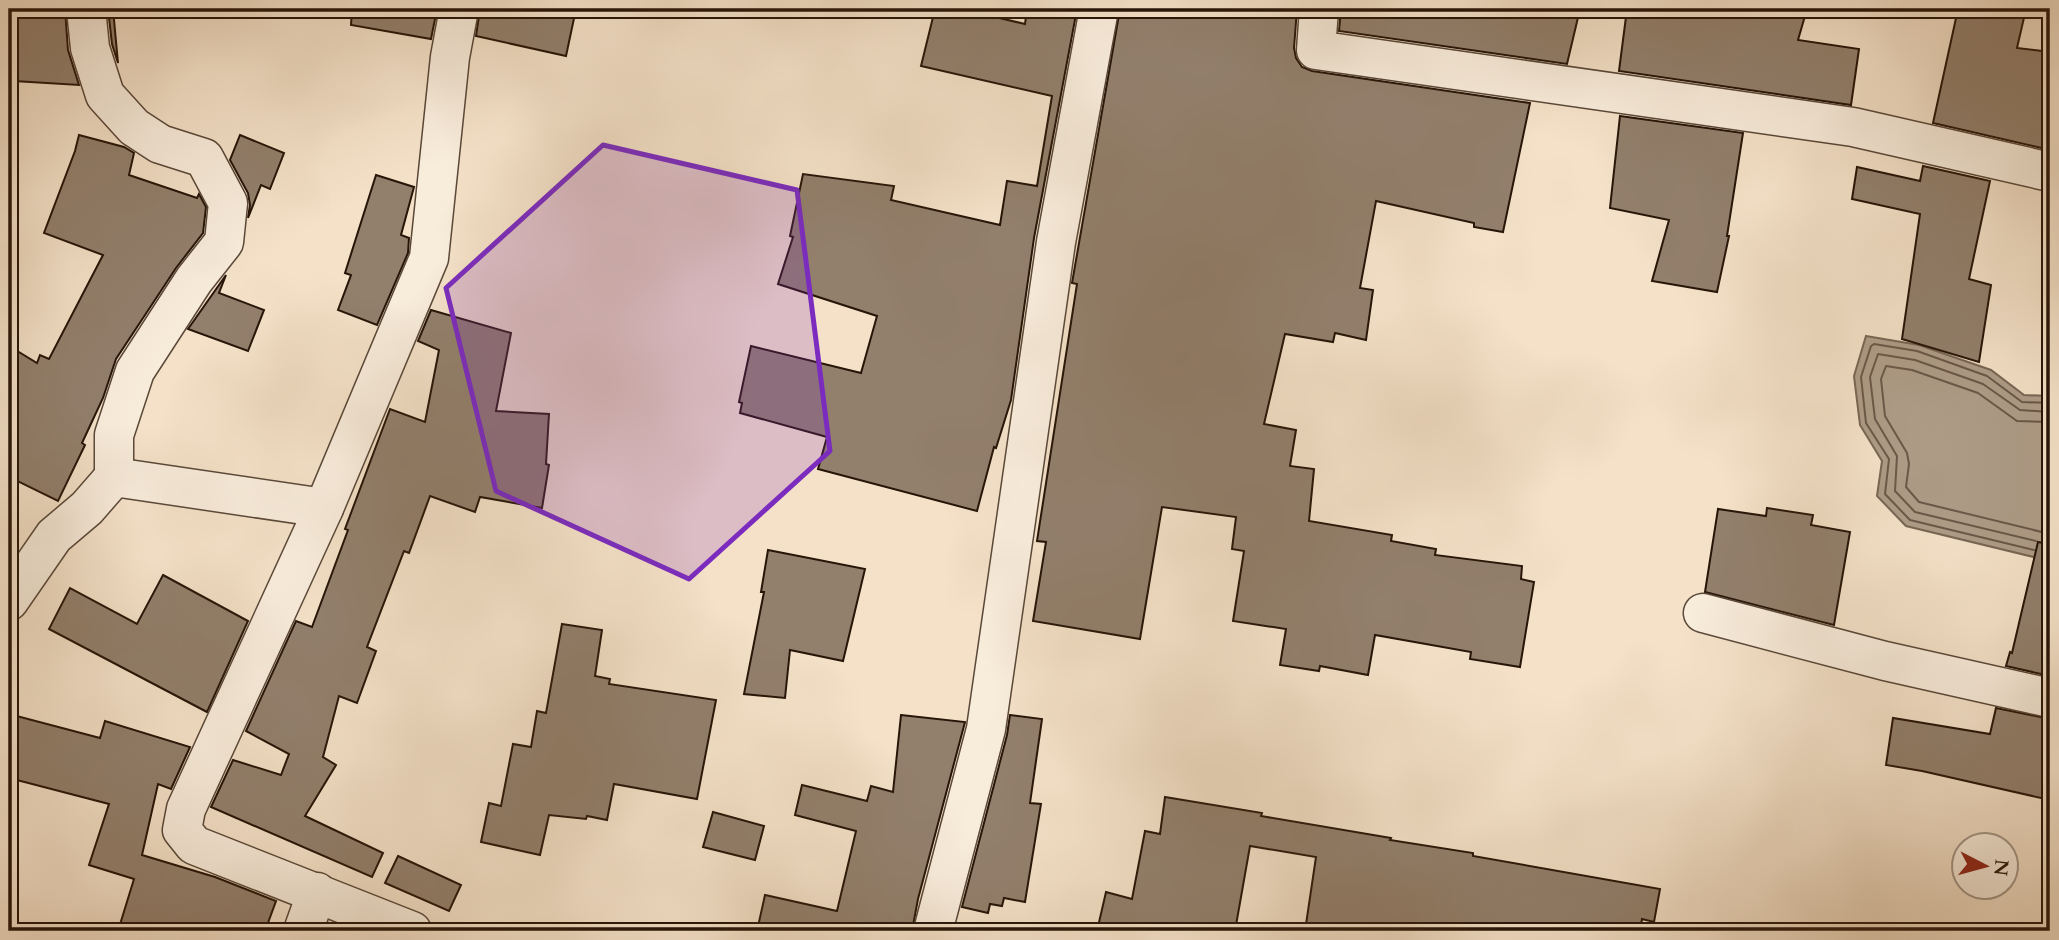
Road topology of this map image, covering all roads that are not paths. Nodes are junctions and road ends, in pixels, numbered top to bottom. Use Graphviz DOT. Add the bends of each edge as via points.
graph roads {
  1 [pos="86,9"];
  2 [pos="459,9"];
  3 [pos="1099,9"];
  4 [pos="1319,9"];
  5 [pos="2050,172"];
  6 [pos="114,477"];
  7 [pos="324,508"];
  8 [pos="9,601"];
  9 [pos="1703,613"];
  10 [pos="2050,698"];
  11 [pos="317,892"];
  12 [pos="303,931"];
  13 [pos="412,931"];
  14 [pos="933,931"];
  1 -- 6 [label="street" via="90,48 105,95 134,127 160,144 204,158 228,203 224,242 135,371 114,435"];
  2 -- 7 [label="street" via="429,258"];
  3 -- 14 [label="street" via="1056,242 986,729"];
  4 -- 5 [label="street" via="1316,50 1853,127"];
  6 -- 7 [label="street"];
  6 -- 8 [label="street" via="54,536"];
  7 -- 11 [label="street" via="186,809 182,830 194,845"];
  9 -- 10 [label="street"];
  11 -- 12 [label="street"];
  11 -- 13 [label="street"];
}
